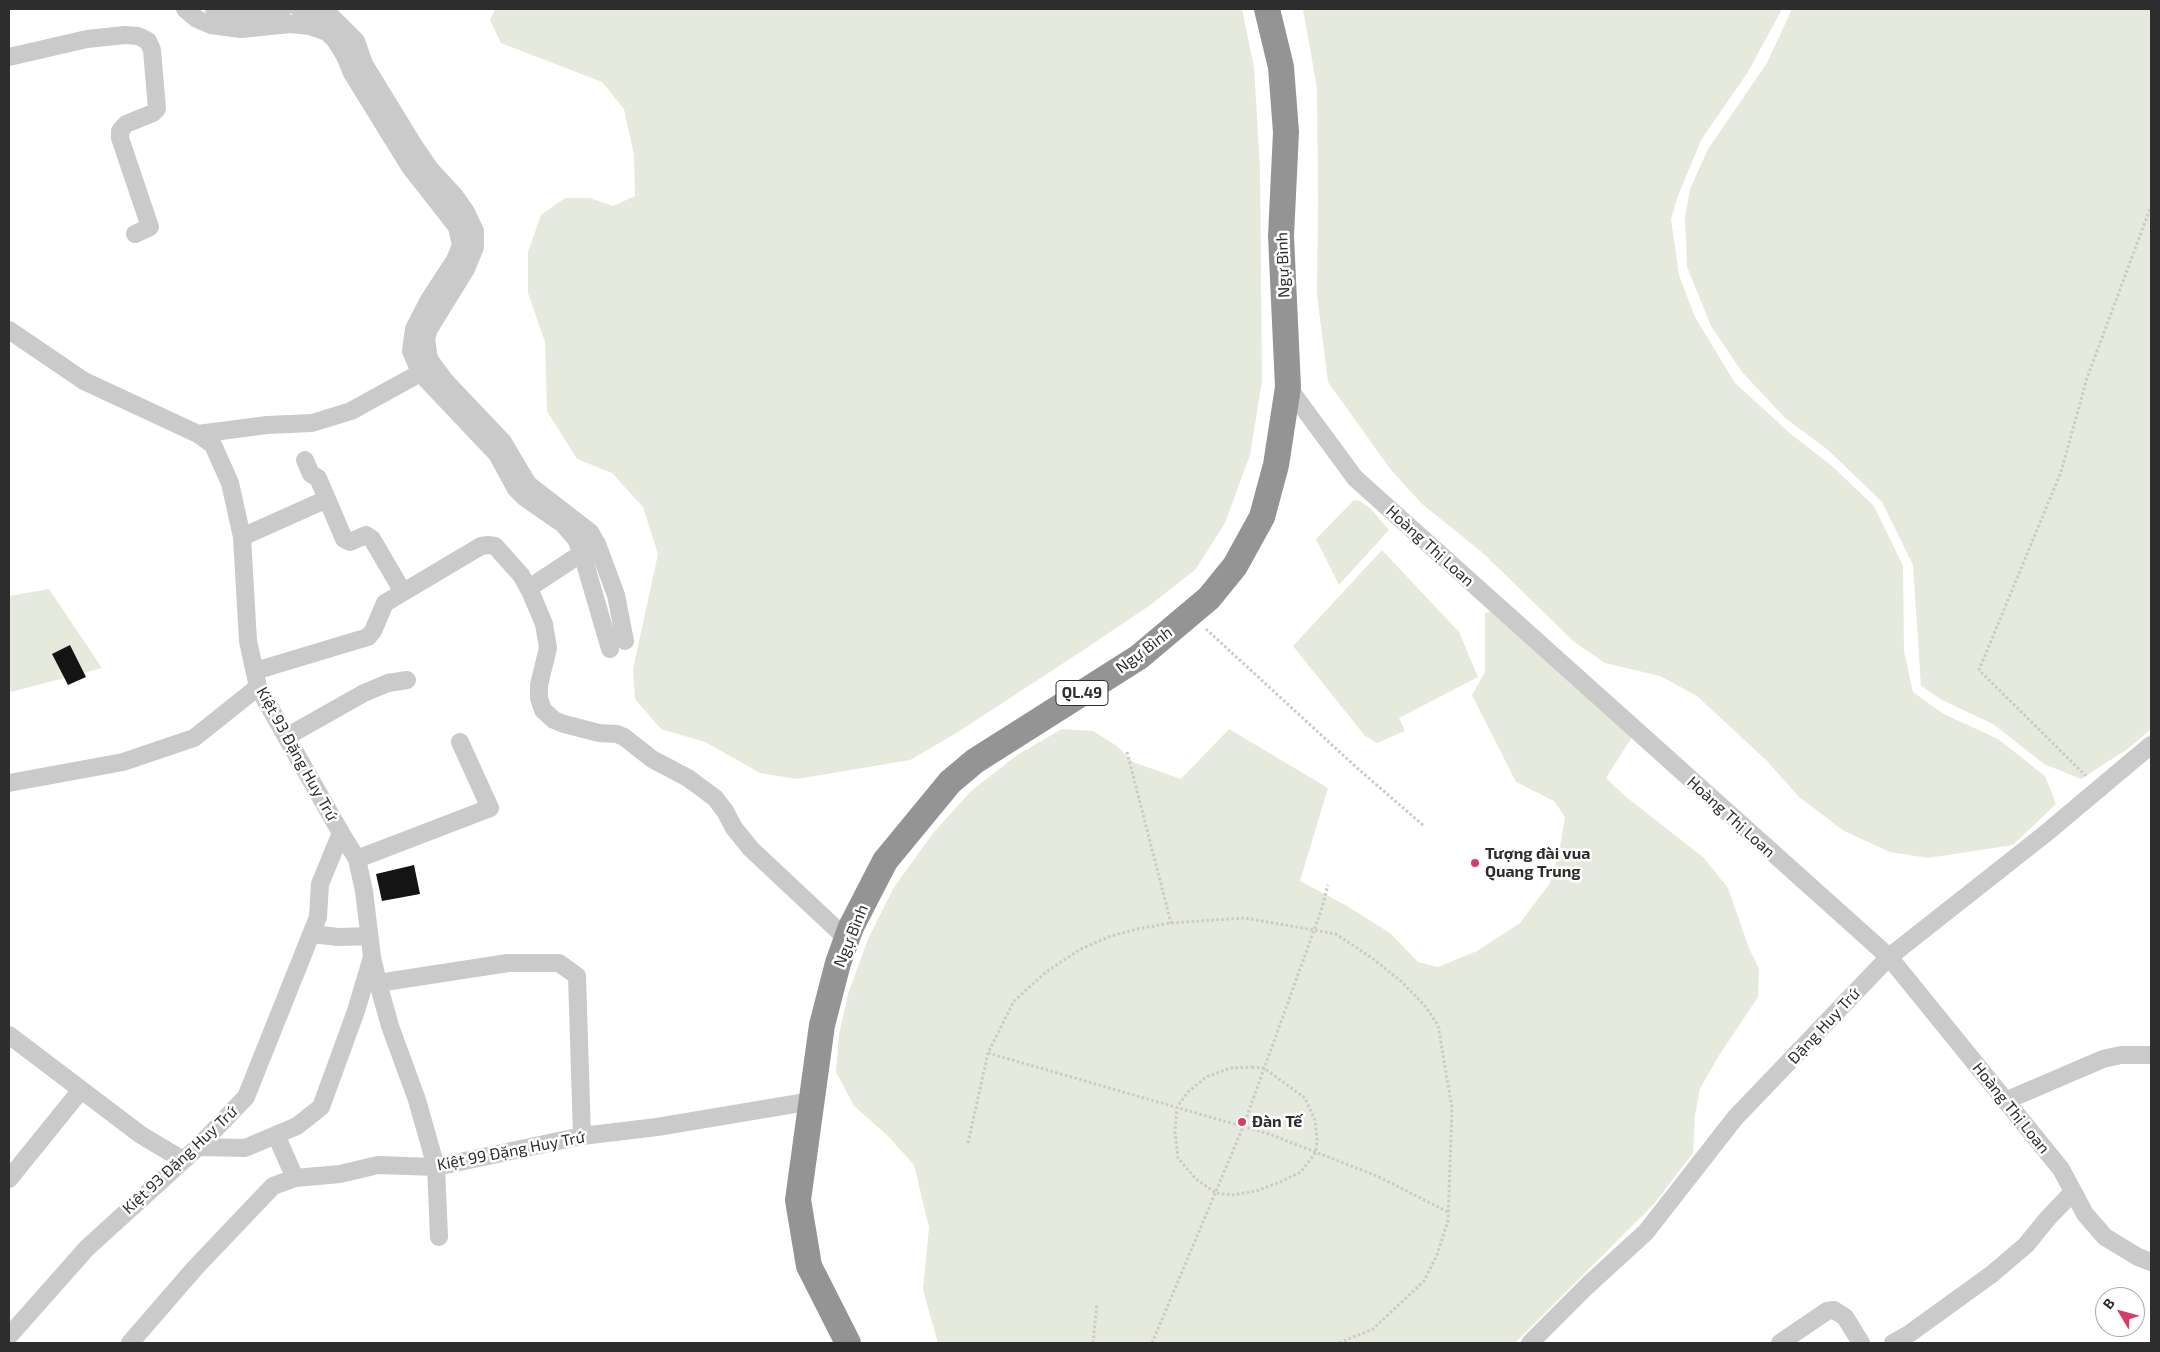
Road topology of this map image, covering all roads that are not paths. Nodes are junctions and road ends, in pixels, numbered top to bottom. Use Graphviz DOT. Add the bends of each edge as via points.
graph roads {
  1 [pos="186,9"];
  2 [pos="214,9"];
  3 [pos="283,9"];
  4 [pos="299,9"];
  5 [pos="1268,9"];
  6 [pos="9,57"];
  7 [pos="379,103"];
  8 [pos="135,234"];
  9 [pos="9,330"];
  10 [pos="427,369"];
  11 [pos="1288,387"];
  12 [pos="198,434"];
  13 [pos="305,460"];
  14 [pos="327,499"];
  15 [pos="242,537"];
  16 [pos="590,549"];
  17 [pos="529,588"];
  18 [pos="402,592"];
  19 [pos="617,645"];
  20 [pos="256,679"];
  21 [pos="407,680"];
  22 [pos="286,737"];
  23 [pos="460,742"];
  24 [pos="2151,744"];
  25 [pos="9,784"];
  26 [pos="341,833"];
  27 [pos="357,860"];
  28 [pos="312,934"];
  29 [pos="369,936"];
  30 [pos="847,939"];
  31 [pos="372,957"];
  32 [pos="1889,957"];
  33 [pos="378,983"];
  34 [pos="9,1035"];
  35 [pos="2151,1055"];
  36 [pos="80,1090"];
  37 [pos="812,1101"];
  38 [pos="2005,1101"];
  39 [pos="276,1135"];
  40 [pos="582,1136"];
  41 [pos="198,1147"];
  42 [pos="183,1160"];
  43 [pos="436,1167"];
  44 [pos="295,1178"];
  45 [pos="9,1179"];
  46 [pos="2073,1192"];
  47 [pos="439,1236"];
  48 [pos="2151,1262"];
  49 [pos="9,1336"];
  50 [pos="130,1343"];
  51 [pos="848,1343"];
  52 [pos="1530,1343"];
  53 [pos="1780,1343"];
  54 [pos="1862,1343"];
  55 [pos="1893,1343"];
  1 -- 7 [label="street" via="212,25 240,29 290,24 321,29 335,40"];
  2 -- 3 [label="street" via="243,12"];
  4 -- 7 [label="street" via="316,11 339,22 356,42"];
  5 -- 11 [label="highway, Ngự Bình / QL.49" via="1281,67 1286,132 1282,236"];
  6 -- 8 [label="street" via="96,38 125,35 148,41 152,50 157,109 126,124 120,131 150,227"];
  7 -- 10 [label="street" via="410,167 458,227 460,236 461,245 455,260 414,329 411,351"];
  9 -- 12 [label="street, Kiệt 93 Đặng Huy Trứ" via="84,381"];
  10 -- 12 [label="street" via="351,411 312,423"];
  10 -- 16 [label="street" via="497,454 516,489"];
  11 -- 30 [label="highway, Ngự Bình / QL.49" via="1276,465 1262,518 1235,566 1209,598 1139,657 975,761 950,782 885,861"];
  11 -- 32 [label="street, Hoàng Thị Loan" via="1355,478"];
  12 -- 15 [label="street, Kiệt 93 Đặng Huy Trứ" via="213,445 230,483"];
  13 -- 14 [label="street"];
  14 -- 15 [label="street"];
  14 -- 18 [label="street" via="344,539 350,542 366,535 372,539"];
  15 -- 20 [label="street, Kiệt 93 Đặng Huy Trứ" via="248,640"];
  16 -- 17 [label="street"];
  16 -- 19 [label="street" via="616,595"];
  17 -- 18 [label="street" via="495,546 488,545"];
  17 -- 30 [label="street" via="544,624 548,648 539,685 538,698 543,710 564,724 624,737 652,760 688,778 715,798 751,849"];
  18 -- 20 [label="street" via="385,603 368,637"];
  20 -- 22 [label="street, Kiệt 93 Đặng Huy Trứ"];
  20 -- 25 [label="street" via="194,738 123,762"];
  21 -- 22 [label="street" via="388,683 364,694"];
  22 -- 26 [label="street, Kiệt 93 Đặng Huy Trứ"];
  23 -- 27 [label="street" via="490,808"];
  24 -- 32 [label="street, Đặng Huy Trứ"];
  26 -- 27 [label="street"];
  26 -- 28 [label="street, Kiệt 93 Đặng Huy Trứ" via="320,884 318,917"];
  27 -- 29 [label="street"];
  28 -- 29 [label="street"];
  28 -- 41 [label="street, Kiệt 93 Đặng Huy Trứ" via="246,1097"];
  29 -- 31 [label="street"];
  30 -- 37 [label="highway, Ngự Bình / QL.49" via="822,1025"];
  31 -- 33 [label="street"];
  31 -- 39 [label="street" via="321,1107 297,1126"];
  32 -- 38 [label="street, Hoàng Thị Loan"];
  32 -- 52 [label="street, Đặng Huy Trứ" via="1735,1118 1646,1232"];
  33 -- 40 [label="street" via="508,963 559,962 576,976"];
  33 -- 43 [label="street"];
  34 -- 36 [label="street"];
  35 -- 38 [label="street" via="2103,1059"];
  36 -- 42 [label="street" via="141,1135"];
  36 -- 45 [label="street"];
  37 -- 40 [label="street, Kiệt 99 Đặng Huy Trứ" via="658,1127"];
  37 -- 51 [label="highway, Ngự Bình / QL.49" via="798,1200 809,1266"];
  38 -- 46 [label="street, Hoàng Thị Loan" via="2061,1169"];
  39 -- 41 [label="street" via="245,1148"];
  39 -- 44 [label="street"];
  40 -- 43 [label="street, Kiệt 99 Đặng Huy Trứ"];
  41 -- 42 [label="street, Kiệt 93 Đặng Huy Trứ"];
  42 -- 49 [label="street, Kiệt 93 Đặng Huy Trứ" via="87,1248"];
  43 -- 44 [label="street, Kiệt 99 Đặng Huy Trứ" via="378,1165 340,1174"];
  43 -- 47 [label="street"];
  44 -- 50 [label="street, Kiệt 99 Đặng Huy Trứ" via="273,1186"];
  46 -- 48 [label="street, Hoàng Thị Loan" via="2085,1214 2105,1237"];
  46 -- 55 [label="street" via="2026,1245 1992,1274"];
  53 -- 54 [label="street" via="1827,1311 1834,1310 1845,1317"];
}
